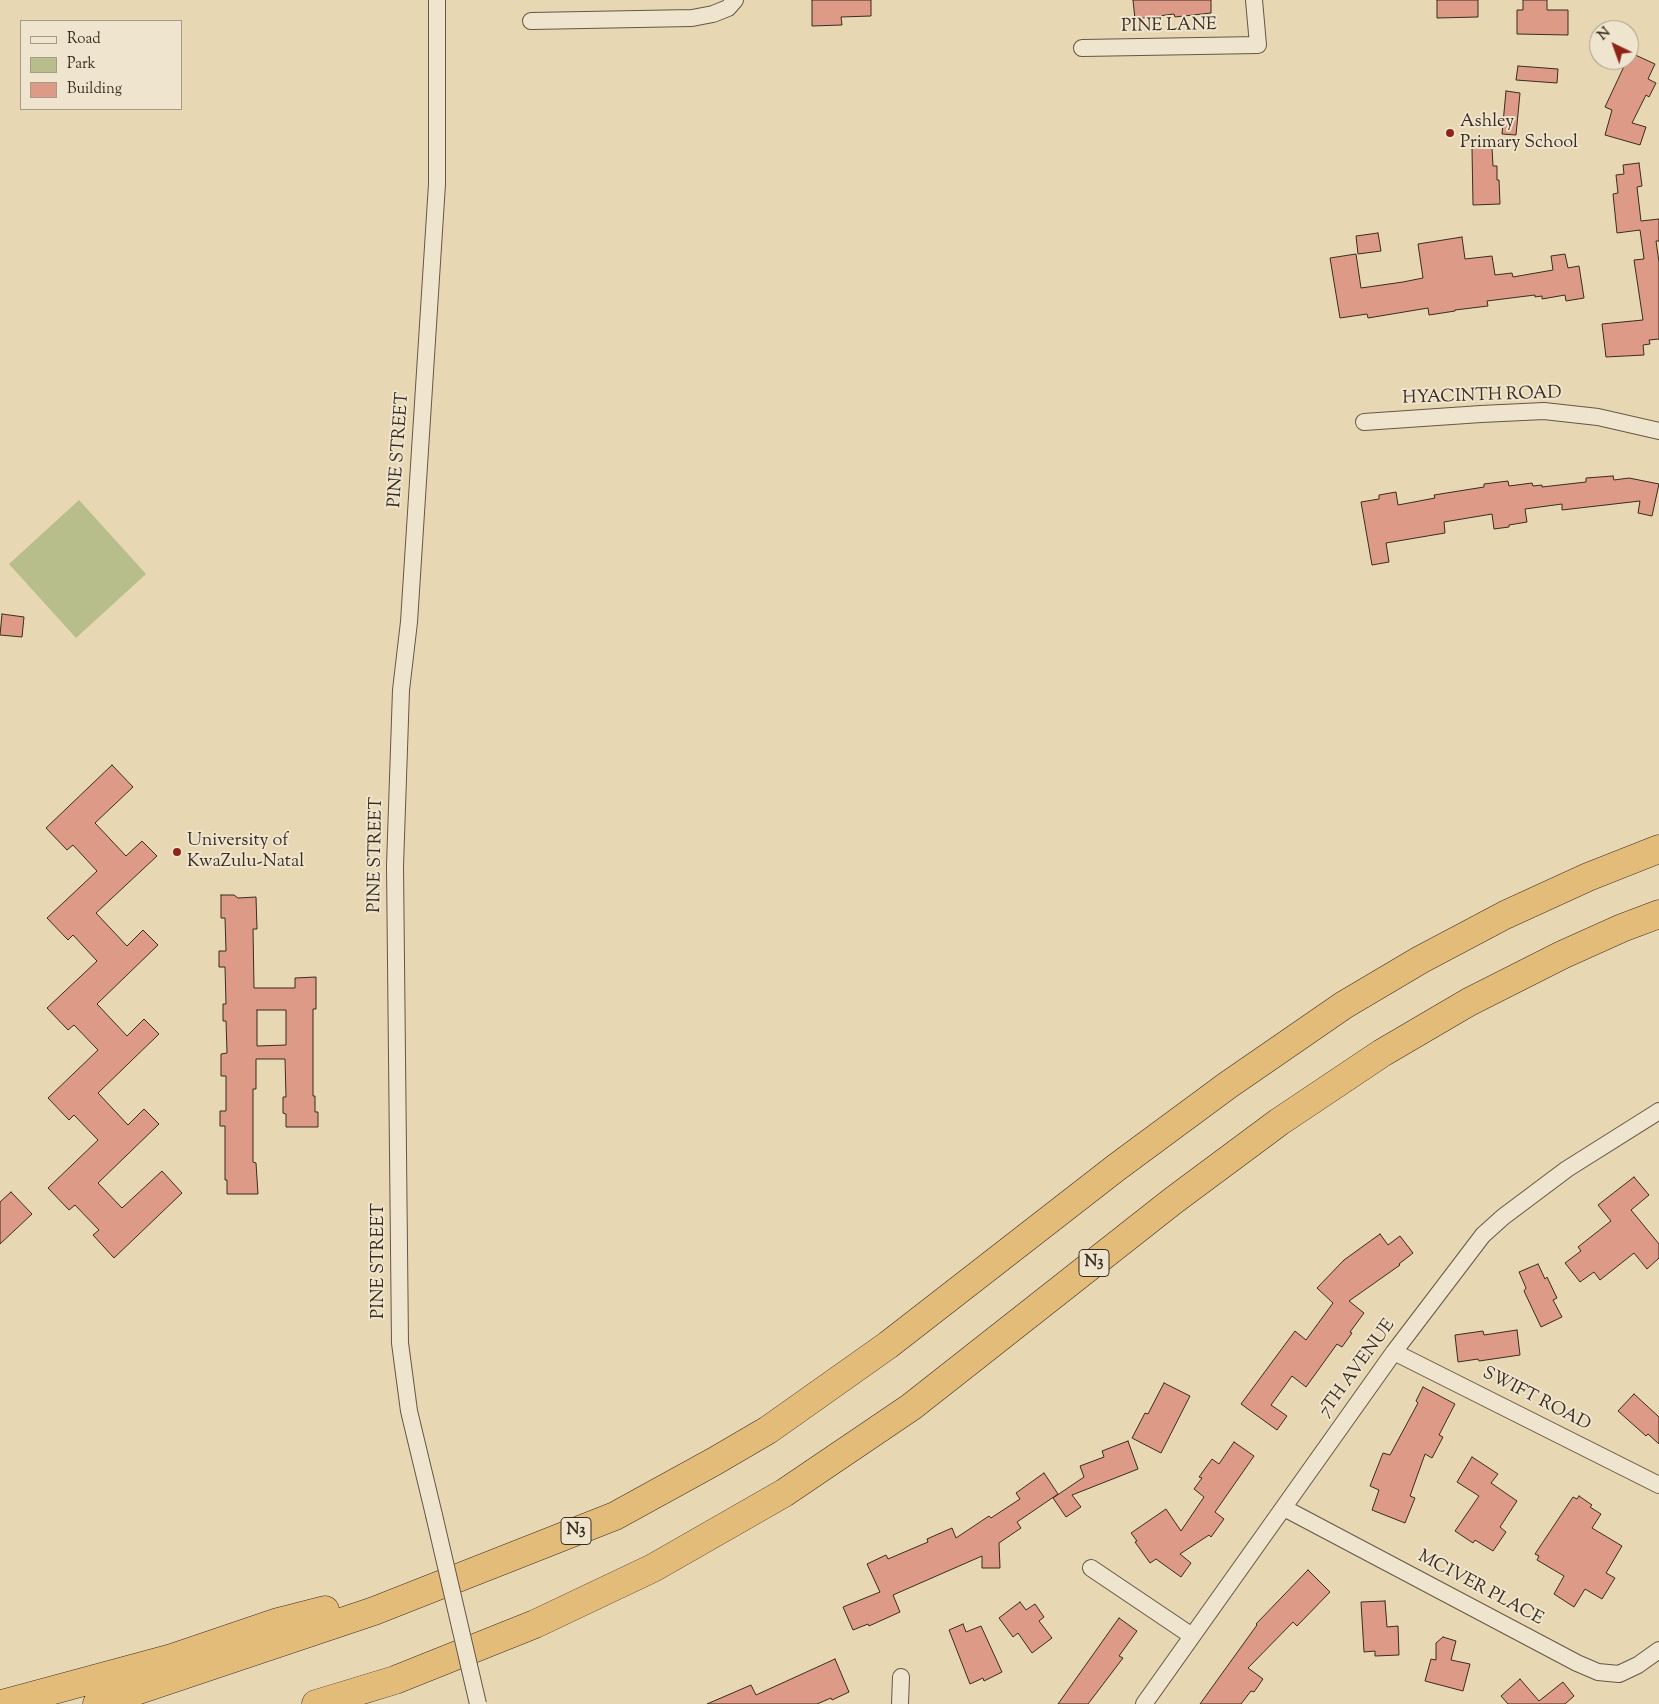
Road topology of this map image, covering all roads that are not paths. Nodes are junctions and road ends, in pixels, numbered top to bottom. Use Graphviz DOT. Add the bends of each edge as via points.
graph roads {
  1 [pos="438,0"];
  2 [pos="735,0"];
  3 [pos="1254,0"];
  4 [pos="531,21"];
  5 [pos="1082,48"];
  6 [pos="1364,422"];
  7 [pos="1659,431"];
  8 [pos="1659,849"];
  9 [pos="1659,914"];
  10 [pos="1659,1111"];
  11 [pos="1394,1352"];
  12 [pos="1659,1485"];
  13 [pos="1284,1508"];
  14 [pos="1091,1568"];
  15 [pos="374,1611"];
  16 [pos="1192,1636"];
  17 [pos="1659,1650"];
  18 [pos="901,1677"];
  19 [pos="395,1680"];
  20 [pos="2,1704"];
  21 [pos="97,1704"];
  22 [pos="316,1704"];
  23 [pos="356,1704"];
  24 [pos="478,1704"];
  25 [pos="900,1704"];
  26 [pos="1144,1704"];
  1 -- 24 [label="street, PINE STREET, bridge" via="436,184 402,690 396,866 400,1343 409,1411"];
  2 -- 4 [label="street" via="728,8 692,18"];
  3 -- 5 [label="street, PINE LANE" via="1258,45"];
  6 -- 7 [label="street, HYACINTH ROAD" via="1544,411 1598,416"];
  8 -- 15 [label="highway, N3" via="1504,915 1344,1004 1228,1084 1117,1167 888,1346 768,1430 715,1462 615,1516"];
  9 -- 19 [label="highway, N3" via="1562,955 1469,1002 1382,1053 1279,1122 1174,1200 911,1407 784,1493 653,1568 535,1624"];
  10 -- 11 [label="street, 7TH AVENUE" via="1567,1169 1483,1234"];
  11 -- 12 [label="street, SWIFT ROAD"];
  11 -- 13 [label="street, 7TH AVENUE"];
  13 -- 16 [label="street, 7TH AVENUE"];
  13 -- 17 [label="street, MCIVER PLACE" via="1598,1672 1619,1674"];
  14 -- 16 [label="street"];
  15 -- 20 [label="highway" via="341,1606 278,1622 172,1658"];
  15 -- 21 [label="highway, N3"];
  16 -- 26 [label="street, 7TH AVENUE"];
  18 -- 25 [label="street"];
  19 -- 22 [label="highway, N3"];
  19 -- 23 [label="highway"];
}
